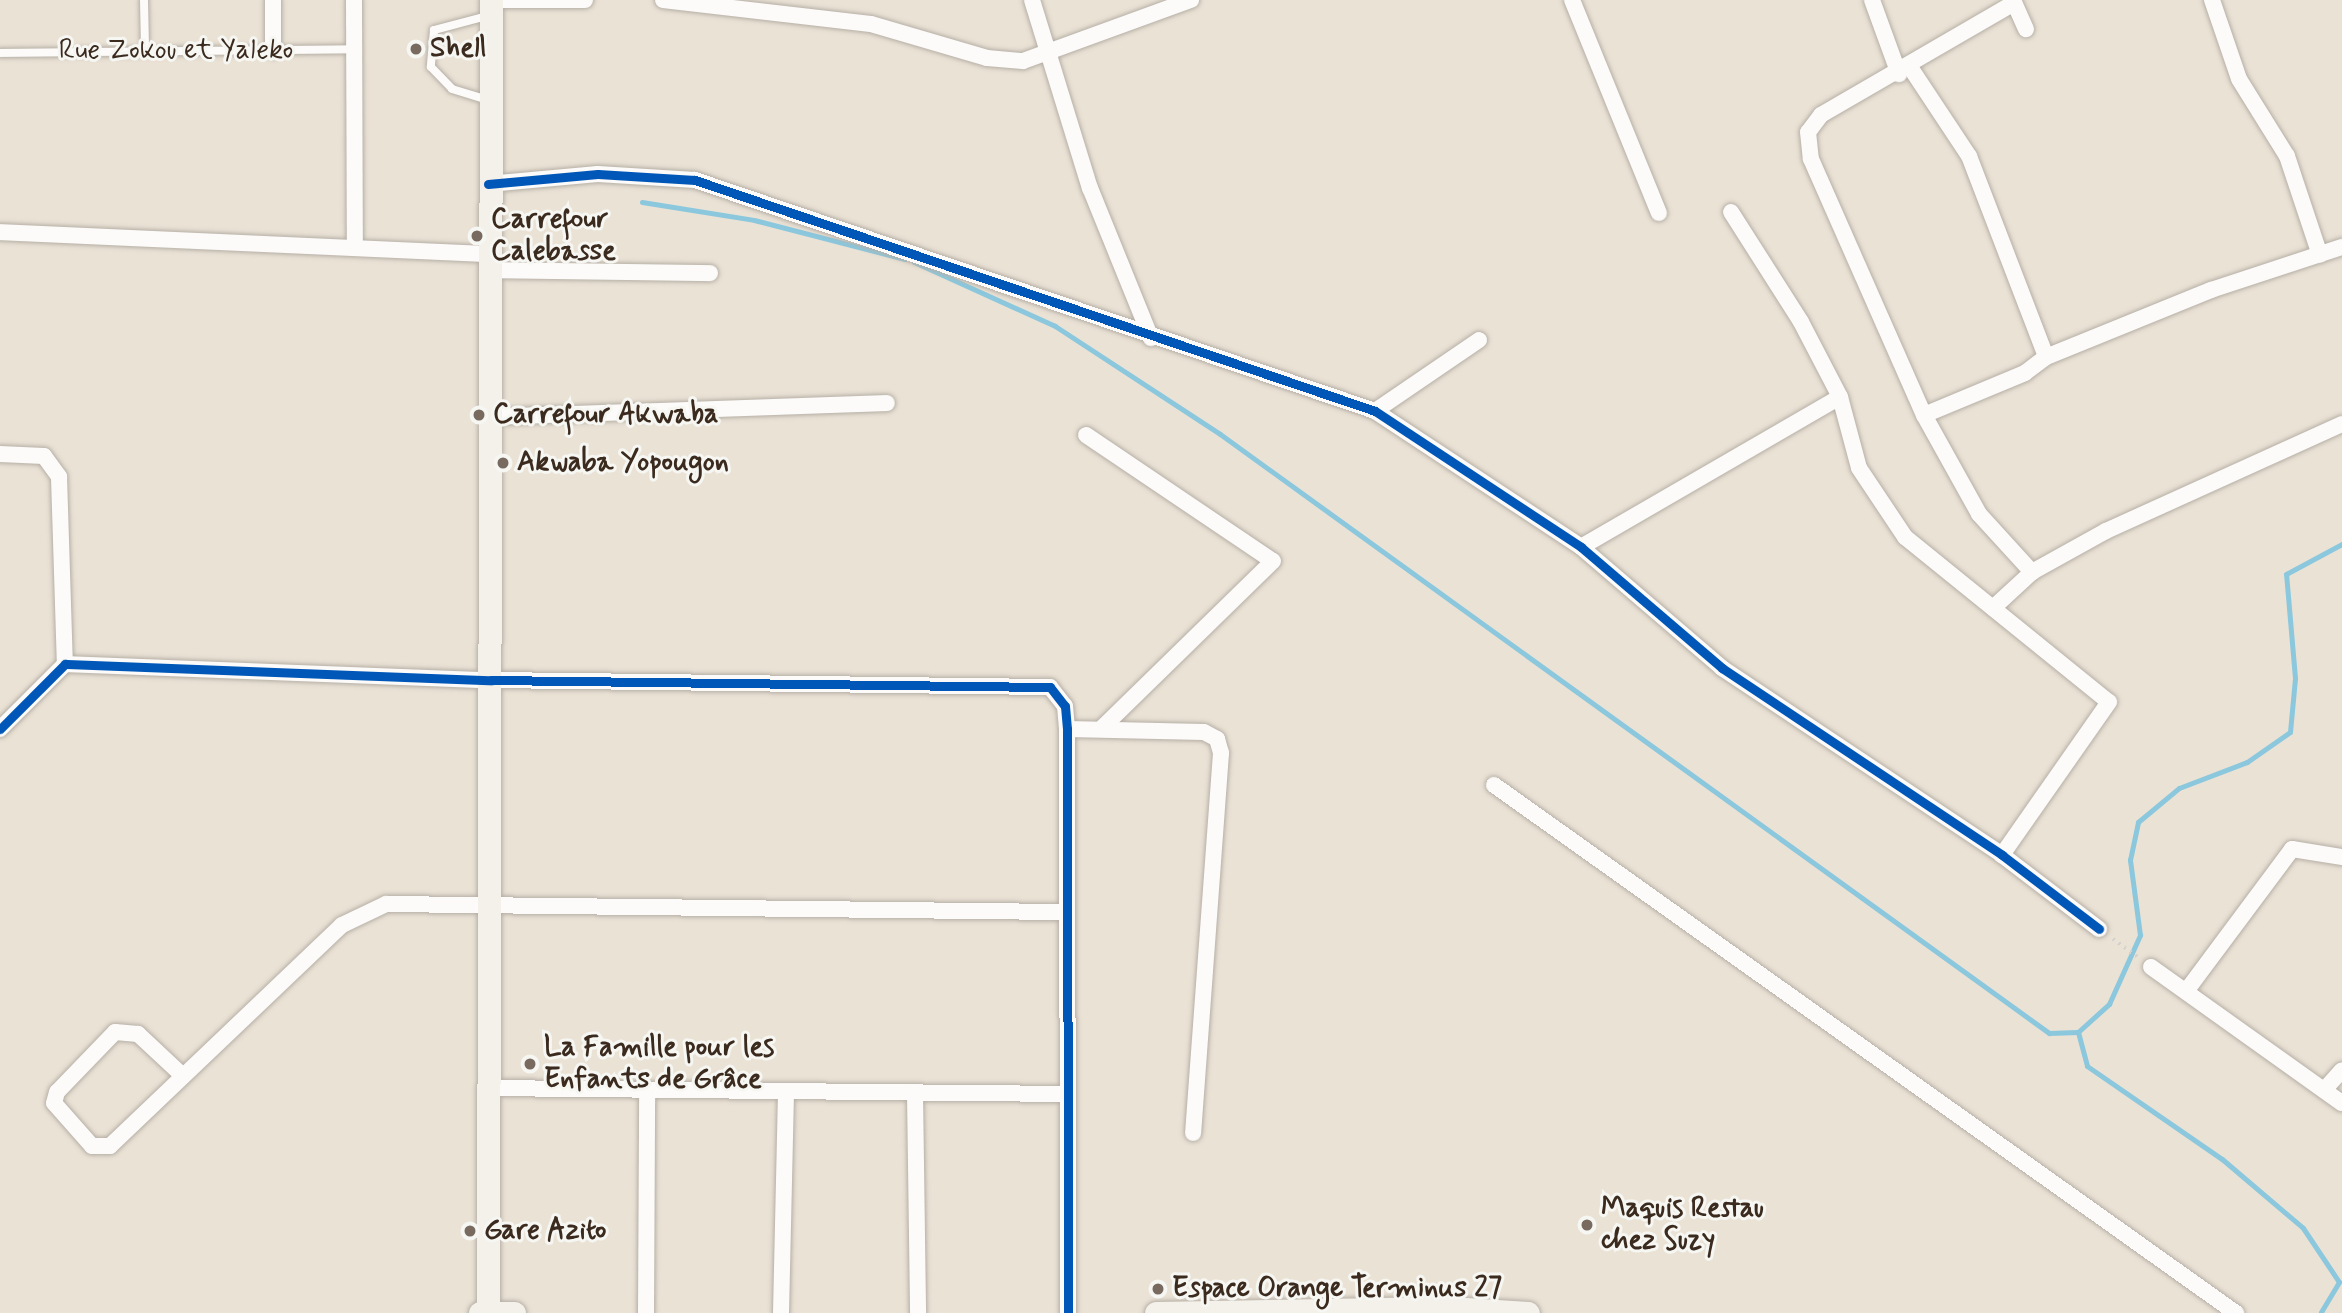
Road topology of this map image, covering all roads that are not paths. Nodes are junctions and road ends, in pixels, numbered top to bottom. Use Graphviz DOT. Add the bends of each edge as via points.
graph roads {
  1 [pos="144,0"];
  2 [pos="273,0"];
  3 [pos="354,0"];
  4 [pos="585,0"];
  5 [pos="663,0"];
  6 [pos="1032,0"];
  7 [pos="1191,0"];
  8 [pos="1572,0"];
  9 [pos="1872,0"];
  10 [pos="2212,0"];
  11 [pos="2013,2"];
  12 [pos="491,5"];
  13 [pos="2026,29"];
  14 [pos="145,49"];
  15 [pos="353,49"];
  16 [pos="273,50"];
  17 [pos="0,53"];
  18 [pos="1050,54"];
  19 [pos="1905,71"];
  20 [pos="489,101"];
  21 [pos="488,184"];
  22 [pos="1731,212"];
  23 [pos="1659,214"];
  24 [pos="0,232"];
  25 [pos="2342,247"];
  26 [pos="355,248"];
  27 [pos="2320,255"];
  28 [pos="489,262"];
  29 [pos="710,273"];
  30 [pos="1151,338"];
  31 [pos="1479,340"];
  32 [pos="2046,357"];
  33 [pos="1840,397"];
  34 [pos="887,403"];
  35 [pos="1375,411"];
  36 [pos="1924,415"];
  37 [pos="489,417"];
  38 [pos="2342,424"];
  39 [pos="1086,435"];
  40 [pos="0,454"];
  41 [pos="1581,547"];
  42 [pos="2032,572"];
  43 [pos="1993,608"];
  44 [pos="65,664"];
  45 [pos="491,680"];
  46 [pos="1102,728"];
  47 [pos="0,729"];
  48 [pos="1067,729"];
  49 [pos="1494,785"];
  50 [pos="2003,855"];
  51 [pos="2342,857"];
  52 [pos="485,908"];
  53 [pos="1065,912"];
  54 [pos="2099,929"];
  55 [pos="2151,967"];
  56 [pos="2187,990"];
  57 [pos="2342,1070"];
  58 [pos="183,1076"];
  59 [pos="485,1088"];
  60 [pos="2325,1089"];
  61 [pos="647,1091"];
  62 [pos="915,1093"];
  63 [pos="786,1094"];
  64 [pos="1067,1094"];
  65 [pos="2342,1103"];
  66 [pos="1193,1133"];
  67 [pos="480,1313"];
  68 [pos="488,1313"];
  69 [pos="514,1313"];
  70 [pos="646,1313"];
  71 [pos="780,1313"];
  72 [pos="918,1313"];
  73 [pos="1068,1313"];
  74 [pos="1156,1313"];
  75 [pos="1528,1313"];
  76 [pos="2236,1313"];
  1 -- 14 [label="lane"];
  2 -- 16 [label="street"];
  3 -- 15 [label="street"];
  4 -- 12 [label="street"];
  5 -- 18 [label="street" via="871,24 987,58 1023,61"];
  6 -- 18 [label="street"];
  7 -- 18 [label="street"];
  8 -- 23 [label="street"];
  9 -- 19 [label="street"];
  10 -- 27 [label="street" via="2239,79 2287,156"];
  11 -- 13 [label="street"];
  11 -- 19 [label="street"];
  12 -- 20 [label="street"];
  12 -- 20 [label="lane" via="434,30 431,67 452,89"];
  14 -- 16 [label="lane, Rue Zokou et Yaleko"];
  14 -- 17 [label="lane, Rue Zokou et Yaleko"];
  15 -- 16 [label="lane, Rue Zokou et Yaleko"];
  15 -- 26 [label="street"];
  18 -- 30 [label="street" via="1090,188"];
  19 -- 32 [label="street" via="1969,156"];
  19 -- 36 [label="street" via="1821,116 1808,132 1811,159"];
  20 -- 21 [label="street"];
  21 -- 28 [label="street"];
  21 -- 30 [label="street" via="598,174 695,180 783,205"];
  22 -- 33 [label="street"];
  24 -- 26 [label="street"];
  25 -- 27 [label="street"];
  26 -- 28 [label="street"];
  27 -- 32 [label="street"];
  28 -- 29 [label="street"];
  28 -- 37 [label="street"];
  30 -- 35 [label="street" via="1251,364"];
  31 -- 35 [label="street"];
  32 -- 36 [label="street" via="2025,373"];
  33 -- 41 [label="street"];
  33 -- 43 [label="street" via="1859,468 1905,537"];
  34 -- 37 [label="street"];
  35 -- 41 [label="street"];
  36 -- 42 [label="street" via="1979,514"];
  37 -- 45 [label="street"];
  38 -- 42 [label="street" via="2106,531"];
  39 -- 46 [label="street" via="1273,561"];
  40 -- 44 [label="street" via="44,456 59,477"];
  41 -- 50 [label="street" via="1722,668"];
  42 -- 43 [label="street"];
  43 -- 50 [label="street" via="2109,702"];
  44 -- 45 [label="street"];
  44 -- 47 [label="street"];
  45 -- 48 [label="street" via="1050,687 1065,706"];
  45 -- 52 [label="street"];
  46 -- 48 [label="street"];
  46 -- 66 [label="street" via="1204,732 1216,739 1221,753"];
  48 -- 53 [label="street"];
  49 -- 76 [label="street"];
  50 -- 54 [label="street"];
  51 -- 56 [label="street" via="2292,849"];
  52 -- 53 [label="street"];
  52 -- 58 [label="street" via="365,909"];
  52 -- 59 [label="street"];
  53 -- 64 [label="street"];
  55 -- 56 [label="street"];
  56 -- 60 [label="street"];
  57 -- 60 [label="street"];
  58 -- 58 [label="street" via="103,1149 92,1146 54,1103 57,1093 115,1032 138,1034"];
  59 -- 61 [label="street"];
  59 -- 68 [label="street"];
  60 -- 65 [label="street"];
  61 -- 63 [label="street"];
  61 -- 70 [label="street"];
  62 -- 63 [label="street"];
  62 -- 64 [label="street"];
  62 -- 72 [label="street"];
  63 -- 71 [label="street"];
  64 -- 73 [label="street"];
  67 -- 68 [label="street"];
  68 -- 69 [label="street"];
  74 -- 75 [label="street" via="1450,1308"];
}
